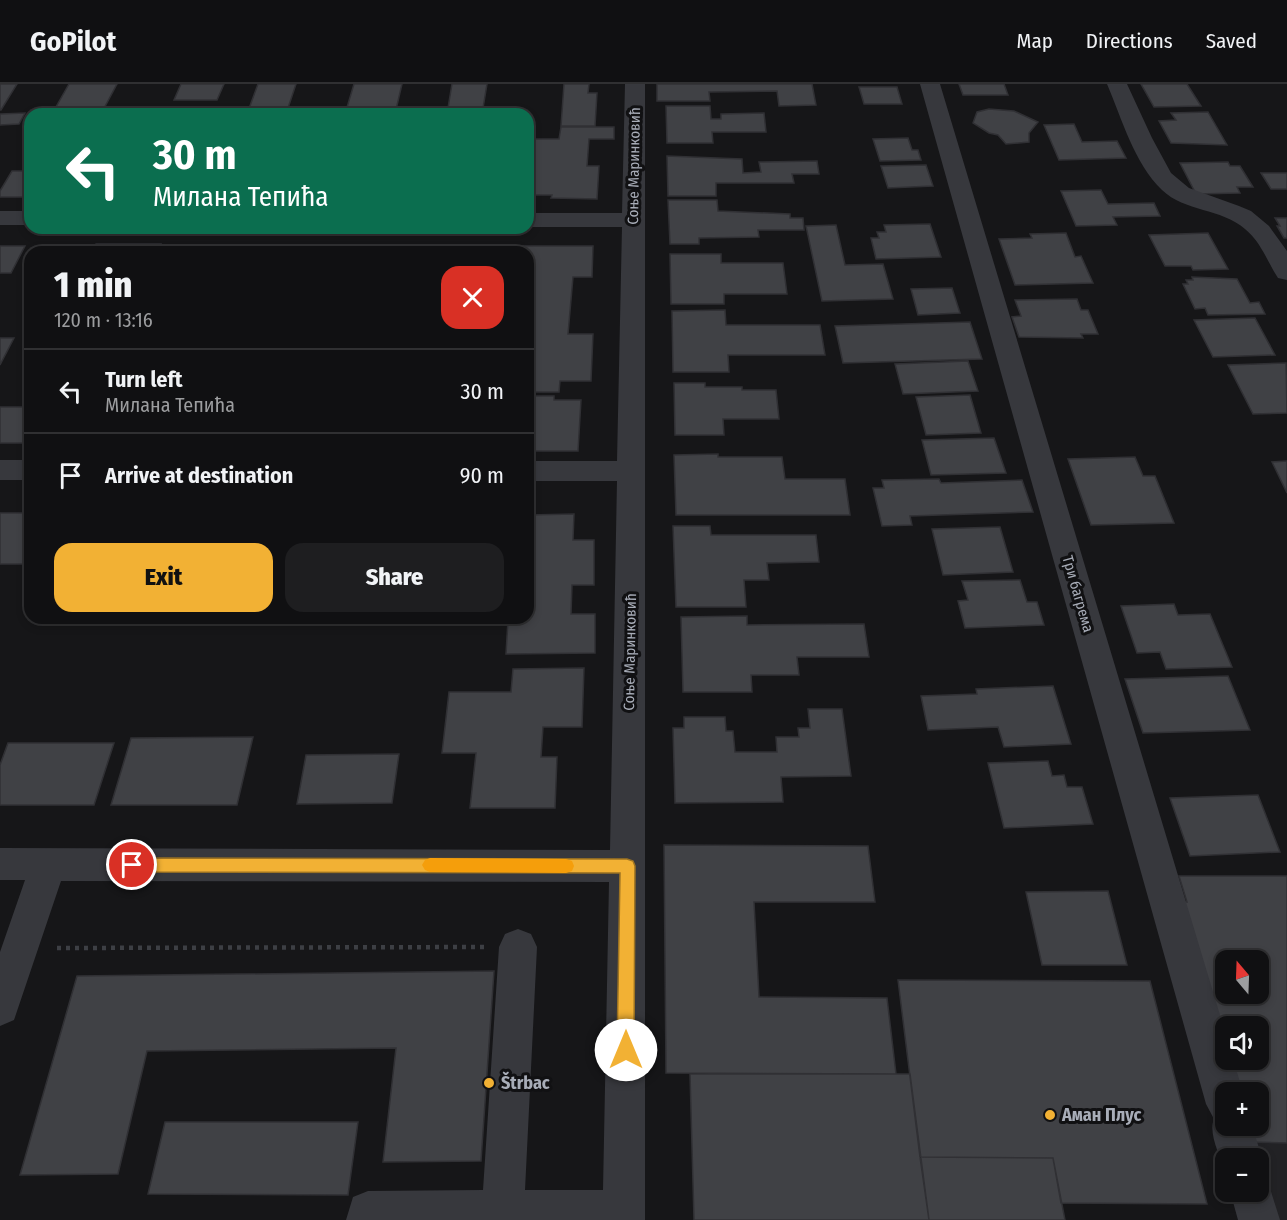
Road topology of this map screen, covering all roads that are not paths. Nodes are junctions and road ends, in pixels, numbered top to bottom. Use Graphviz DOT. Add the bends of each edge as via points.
graph roads {
  1 [pos="635,84"];
  2 [pos="930,84"];
  3 [pos="1117,84"];
  4 [pos="0,218"];
  5 [pos="24,218"];
  6 [pos="534,220"];
  7 [pos="634,220"];
  8 [pos="1287,273"];
  9 [pos="0,470"];
  10 [pos="24,470"];
  11 [pos="534,471"];
  12 [pos="631,471"];
  13 [pos="0,864"];
  14 [pos="48,866"];
  15 [pos="627,866"];
  16 [pos="518,947"];
  17 [pos="0,1007"];
  18 [pos="1220,1082"];
  19 [pos="1254,1202"];
  20 [pos="503,1211"];
  21 [pos="624,1216"];
  22 [pos="367,1220"];
  23 [pos="1259,1220"];
  1 -- 7 [label="street, Соње Маринковић"];
  2 -- 18 [label="street, Три багрема"];
  3 -- 8 [label="street" via="1159,172 1193,199 1243,215 1258,226"];
  4 -- 5 [label="street"];
  6 -- 7 [label="street"];
  7 -- 12 [label="street, Соње Маринковић"];
  9 -- 10 [label="street"];
  11 -- 12 [label="street"];
  12 -- 15 [label="street, Соње Маринковић"];
  13 -- 14 [label="street"];
  14 -- 15 [label="street"];
  14 -- 17 [label="street"];
  15 -- 21 [label="street, Соње Маринковић"];
  16 -- 20 [label="street"];
  19 -- 23 [label="street"];
  20 -- 21 [label="street"];
  20 -- 22 [label="street" via="368,1212"];
}
